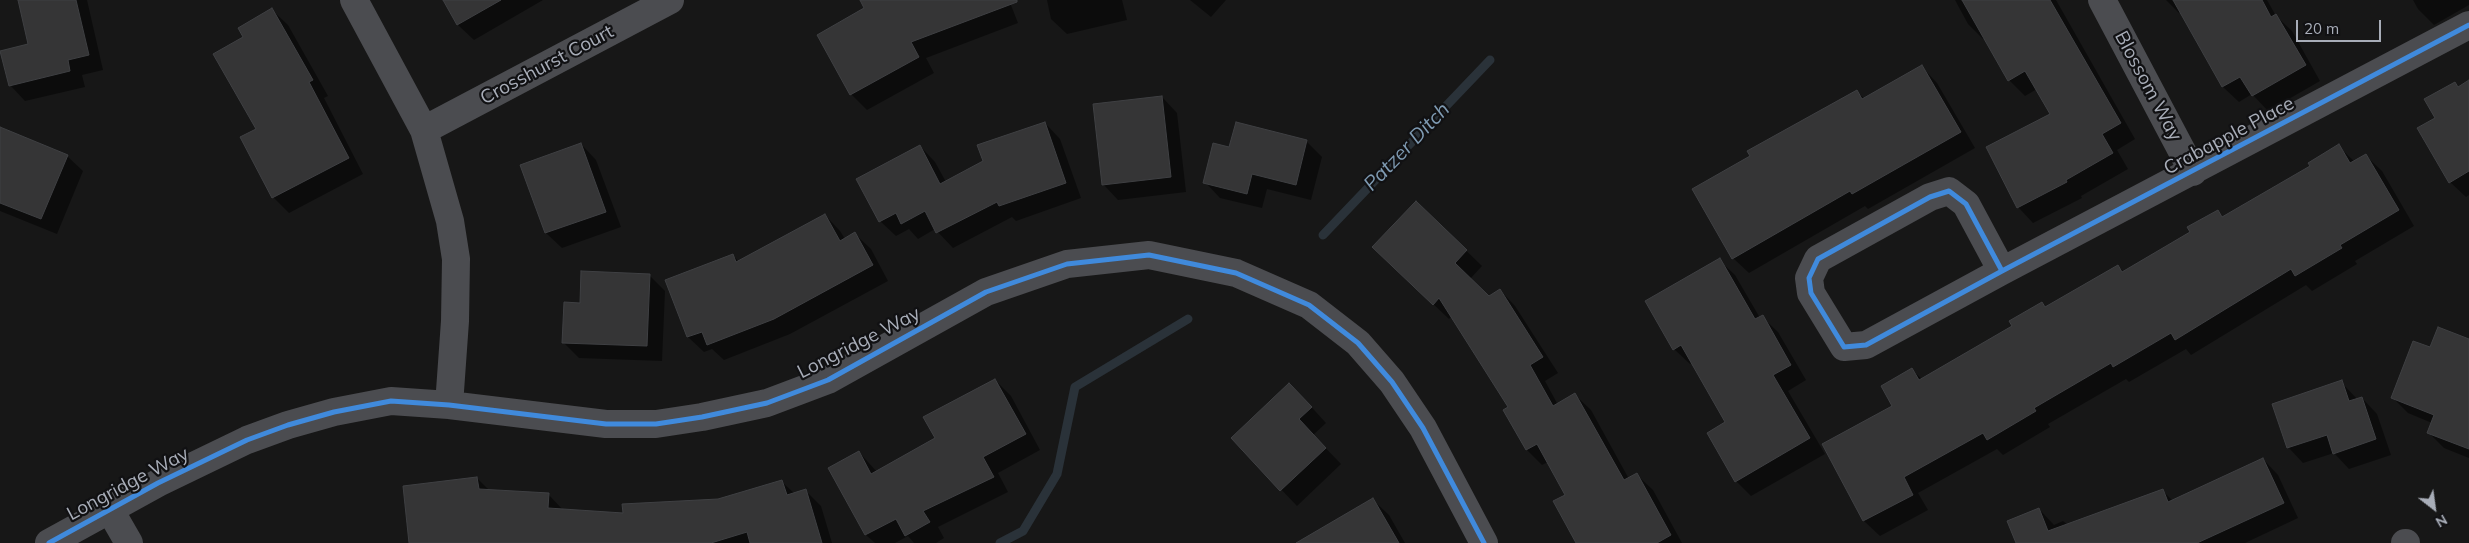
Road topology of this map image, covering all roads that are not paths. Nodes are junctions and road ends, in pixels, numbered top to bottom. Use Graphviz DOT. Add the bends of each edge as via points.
graph roads {
  1 [pos="354,0"];
  2 [pos="670,0"];
  3 [pos="2102,0"];
  4 [pos="2469,25"];
  5 [pos="424,130"];
  6 [pos="2193,172"];
  7 [pos="2002,271"];
  8 [pos="449,405"];
  9 [pos="110,510"];
  10 [pos="50,543"];
  11 [pos="129,543"];
  12 [pos="1484,543"];
  1 -- 5 [label="street"];
  2 -- 5 [label="street, Crosshurst Court"];
  3 -- 6 [label="street, Blossom Way"];
  4 -- 6 [label="street, Crabapple Place"];
  5 -- 8 [label="street" via="450,222 456,259"];
  6 -- 7 [label="street, Crabapple Place"];
  7 -- 7 [label="street, Crabapple Place" via="1866,345 1844,347 1811,293 1809,278 1818,259 1930,197 1949,191 1966,204"];
  8 -- 9 [label="street, Longridge Way" via="391,401 288,425 247,440"];
  8 -- 12 [label="street, Longridge Way" via="606,424 656,424 702,417 767,403 828,380 986,292 1067,264 1149,255 1236,273 1309,305 1358,343 1392,382 1423,428"];
  9 -- 10 [label="street, Longridge Way"];
  9 -- 11 [label="street"];
}
